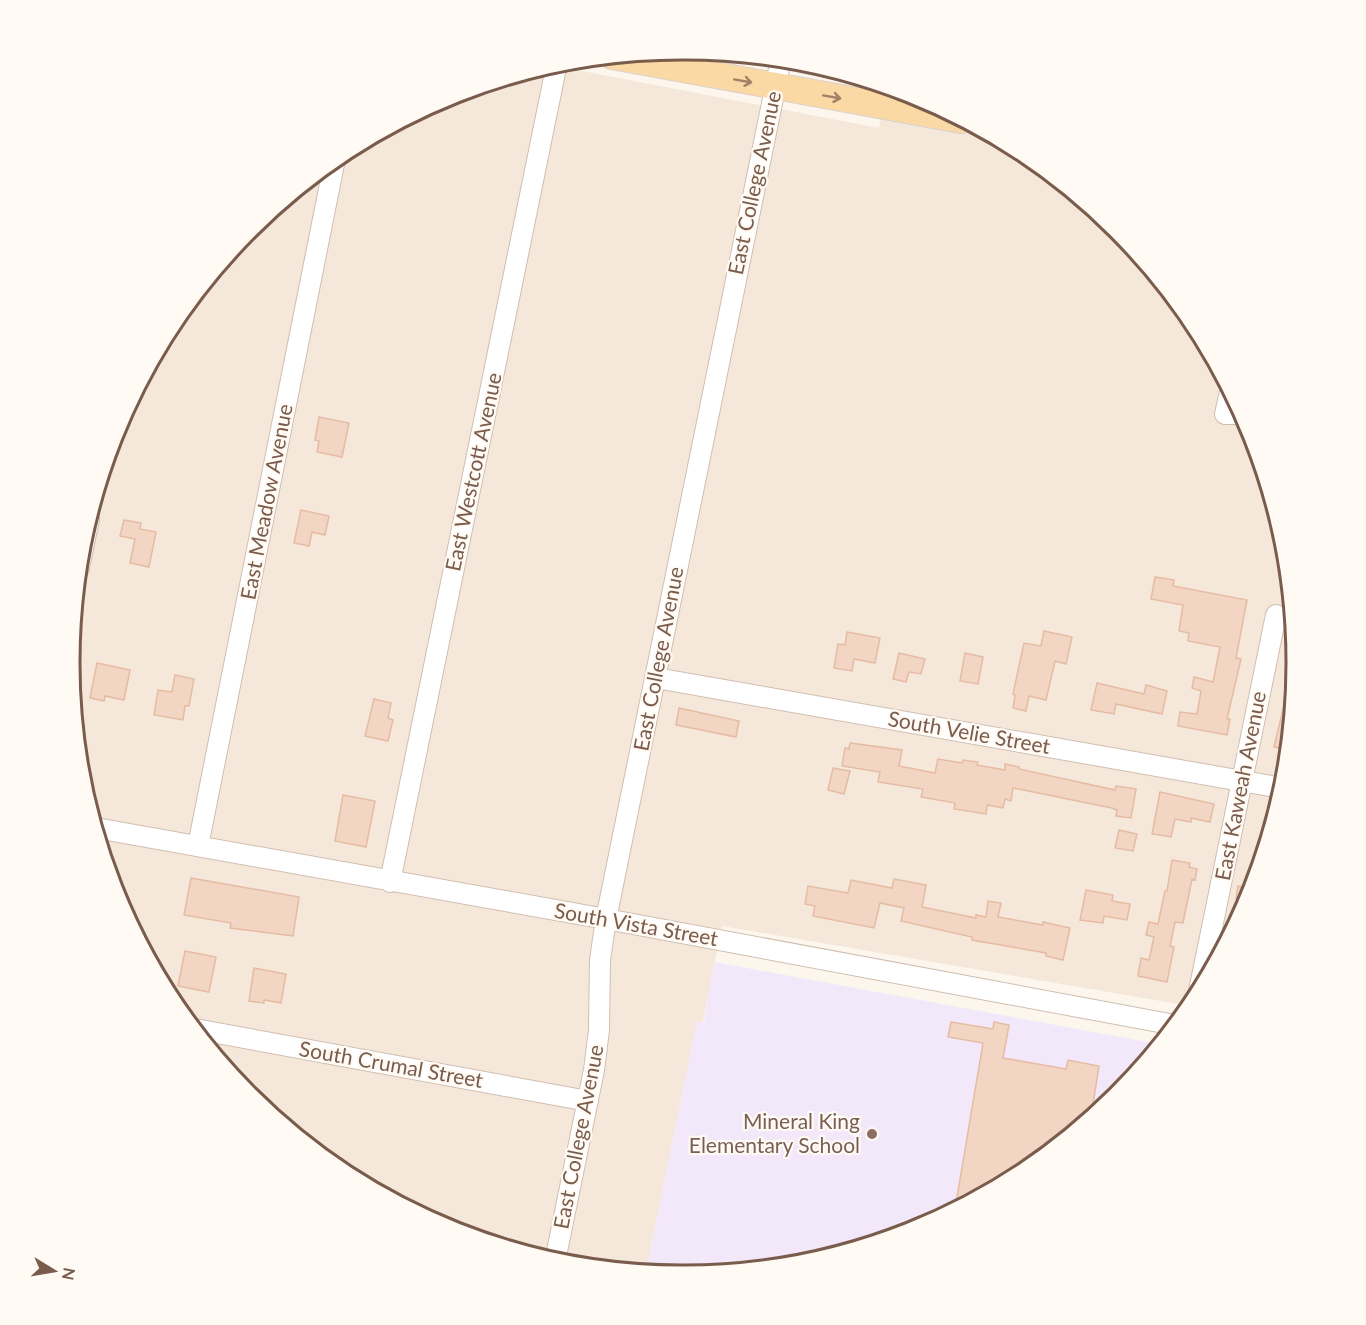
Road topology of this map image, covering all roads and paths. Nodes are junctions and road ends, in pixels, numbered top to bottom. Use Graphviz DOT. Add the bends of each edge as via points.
graph roads {
  1 [pos="637,62"];
  2 [pos="779,68"];
  3 [pos="555,74"];
  4 [pos="775,87"];
  5 [pos="934,115"];
  6 [pos="333,173"];
  7 [pos="1227,405"];
  8 [pos="1232,414"];
  9 [pos="1276,615"];
  10 [pos="656,678"];
  11 [pos="1243,781"];
  12 [pos="1273,786"];
  13 [pos="104,829"];
  14 [pos="198,846"];
  15 [pos="390,882"];
  16 [pos="606,920"];
  17 [pos="1204,965"];
  18 [pos="1165,1023"];
  19 [pos="207,1031"];
  20 [pos="588,1101"];
  21 [pos="557,1251"];
  1 -- 4 [label="main road, one-way"];
  2 -- 4 [label="street, East College Avenue"];
  3 -- 15 [label="street, East Westcott Avenue"];
  4 -- 5 [label="main road, one-way"];
  4 -- 10 [label="street, East College Avenue"];
  6 -- 14 [label="street, East Meadow Avenue"];
  7 -- 8 [label="street" via="1225,414"];
  9 -- 11 [label="street, East Kaweah Avenue"];
  10 -- 11 [label="street, South Velie Street"];
  10 -- 16 [label="street, East College Avenue"];
  11 -- 12 [label="street, South Velie Street"];
  11 -- 17 [label="street, East Kaweah Avenue"];
  13 -- 14 [label="street, South Vista Street"];
  14 -- 15 [label="street, South Vista Street"];
  15 -- 16 [label="street, South Vista Street"];
  16 -- 18 [label="street, South Vista Street"];
  16 -- 20 [label="street, East College Avenue" via="600,960 599,1030"];
  19 -- 20 [label="street, South Crumal Street"];
  20 -- 21 [label="street, East College Avenue"];
}
